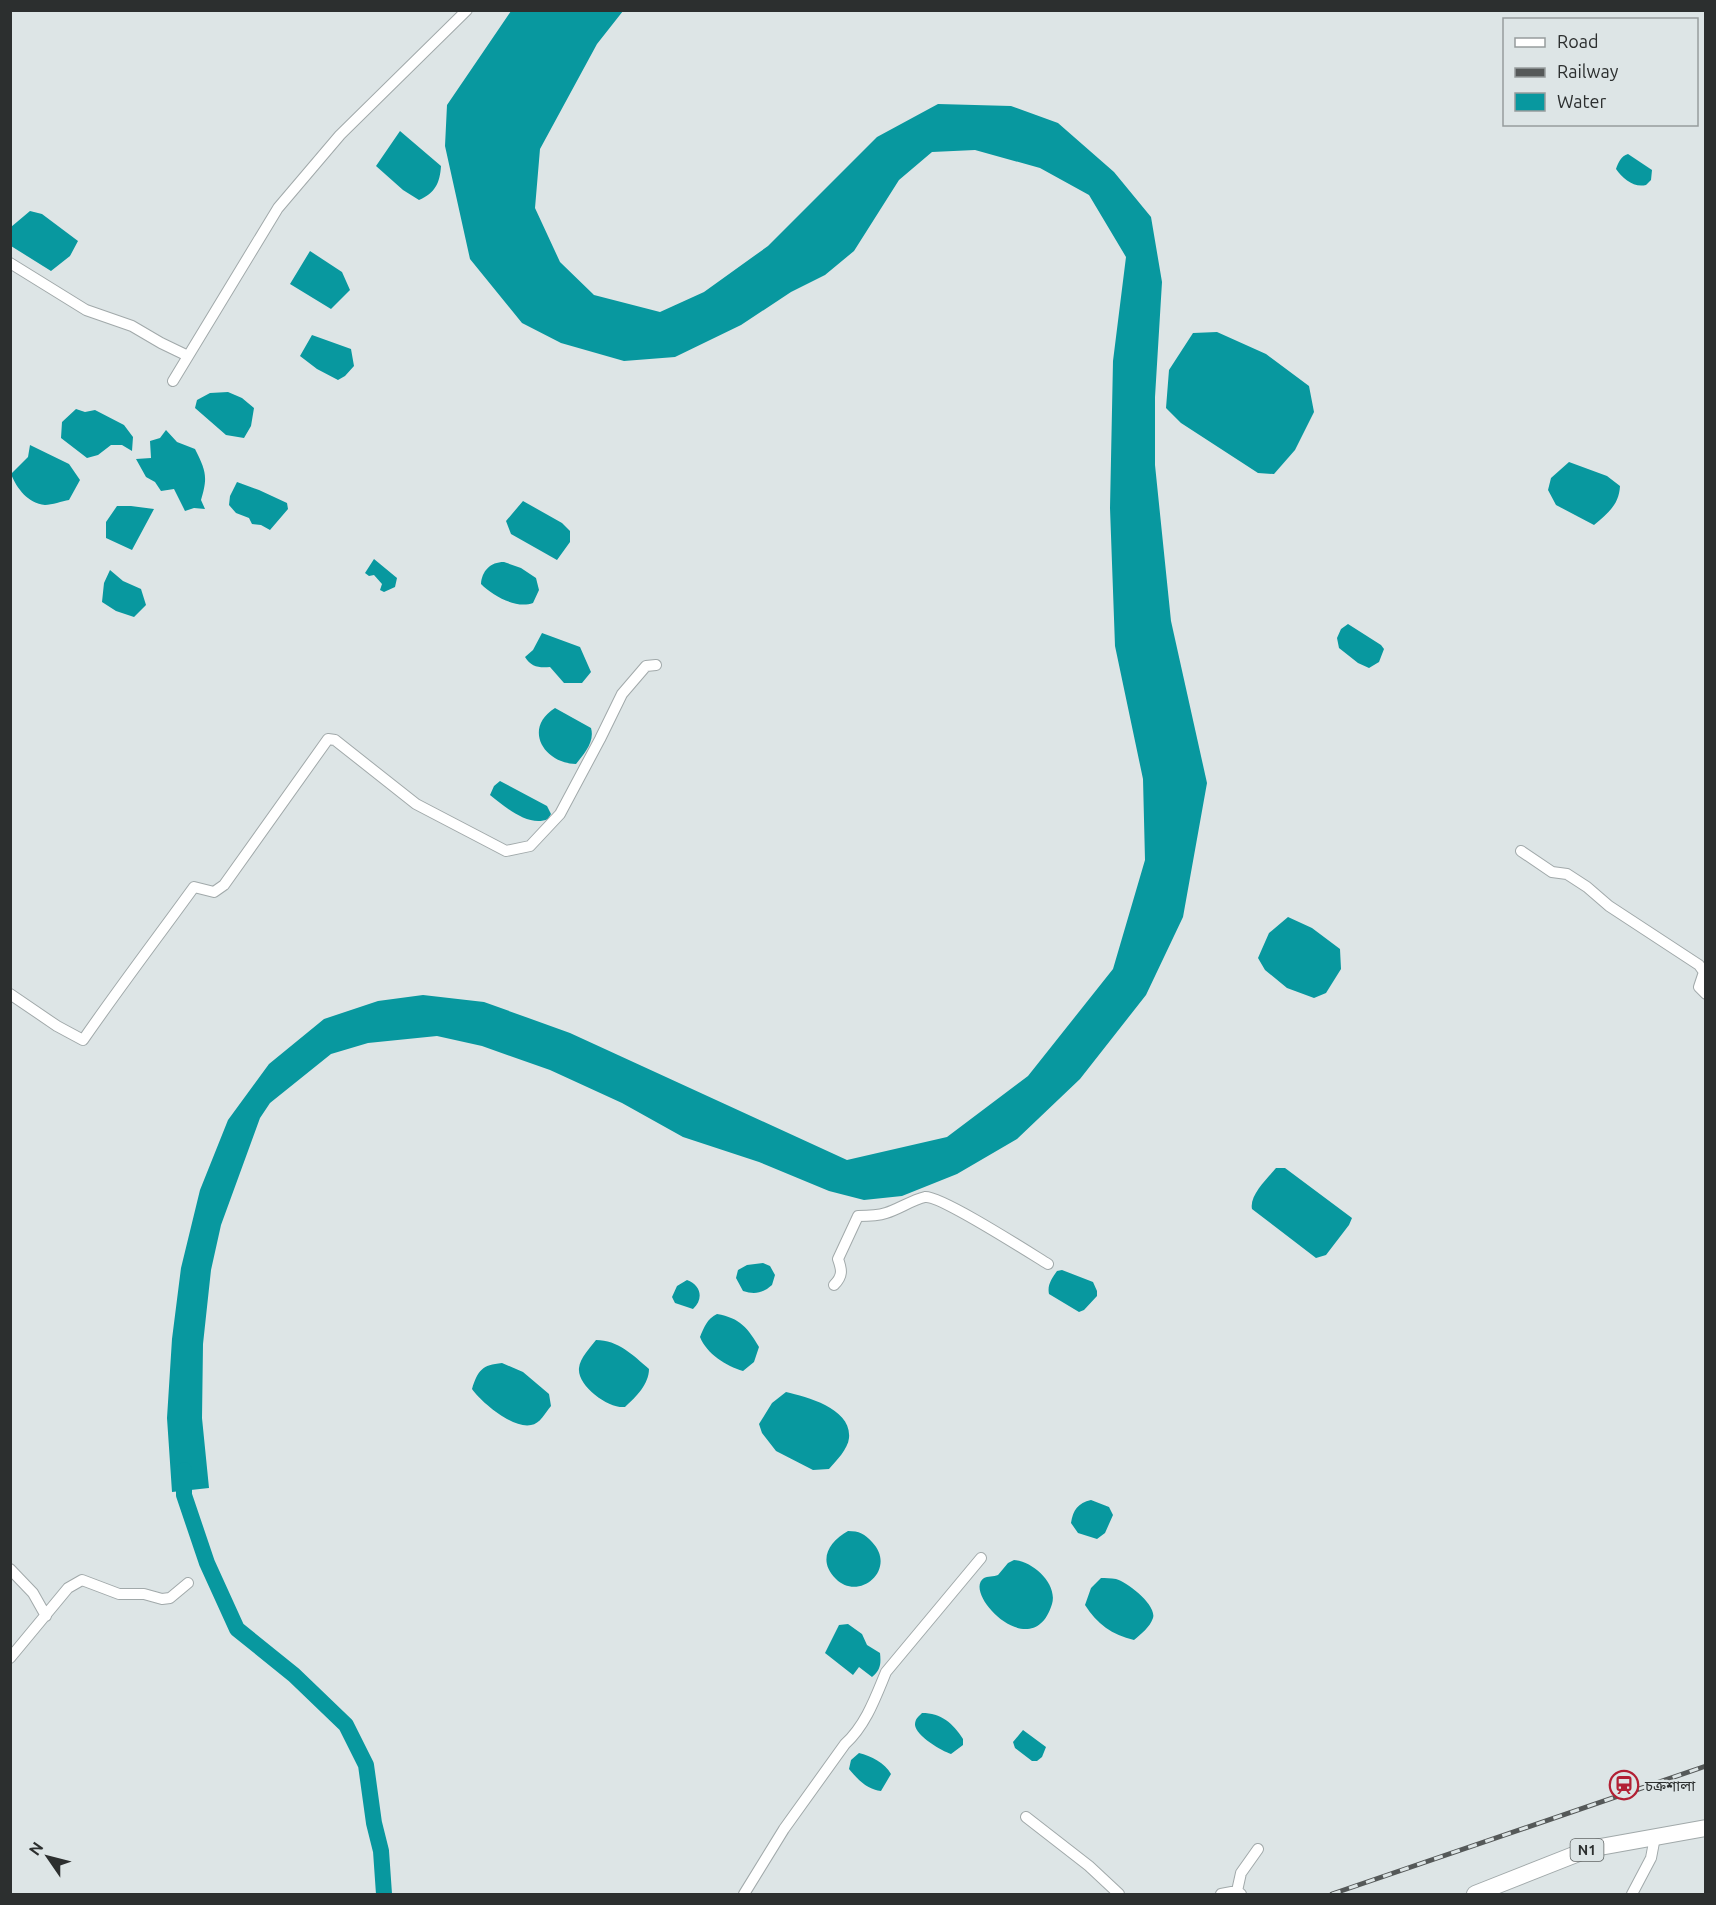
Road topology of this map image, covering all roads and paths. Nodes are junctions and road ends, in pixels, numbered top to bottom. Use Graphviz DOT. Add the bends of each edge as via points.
graph roads {
  1 [pos="467,10"];
  2 [pos="10,263"];
  3 [pos="189,356"];
  4 [pos="173,381"];
  5 [pos="656,665"];
  6 [pos="1521,851"];
  7 [pos="10,994"];
  8 [pos="1706,994"];
  9 [pos="1048,1264"];
  10 [pos="834,1285"];
  11 [pos="981,1558"];
  12 [pos="10,1569"];
  13 [pos="188,1583"];
  14 [pos="46,1616"];
  15 [pos="10,1658"];
  16 [pos="1026,1817"];
  17 [pos="1706,1827"];
  18 [pos="1654,1837"];
  19 [pos="1257,1849"];
  20 [pos="1239,1893"];
  21 [pos="744,1894"];
  22 [pos="1119,1894"];
  23 [pos="1221,1894"];
  24 [pos="1475,1894"];
  25 [pos="1632,1894"];
  1 -- 3 [label="street" via="340,135 278,208"];
  2 -- 3 [label="street" via="86,310 132,326"];
  3 -- 4 [label="street"];
  5 -- 7 [label="street" via="646,666 622,694 560,814 530,846 506,851 416,804 335,740 328,739 224,885 214,892 194,887 83,1040"];
  6 -- 8 [label="street" via="1552,872 1567,874 1608,906 1699,965 1704,972 1699,987"];
  9 -- 10 [label="street" via="968,1216 924,1197 888,1213 858,1216 838,1259 841,1278"];
  11 -- 21 [label="street" via="886,1672 880,1692 853,1737 784,1829"];
  12 -- 14 [label="street" via="33,1593"];
  13 -- 14 [label="street" via="170,1598 162,1599 119,1594 82,1580 68,1588"];
  14 -- 15 [label="street"];
  16 -- 22 [label="street"];
  17 -- 18 [label="highway, N1"];
  18 -- 24 [label="highway, N1" via="1589,1849"];
  18 -- 25 [label="street" via="1652,1858"];
  19 -- 20 [label="street" via="1241,1873"];
  20 -- 23 [label="street"];
}
